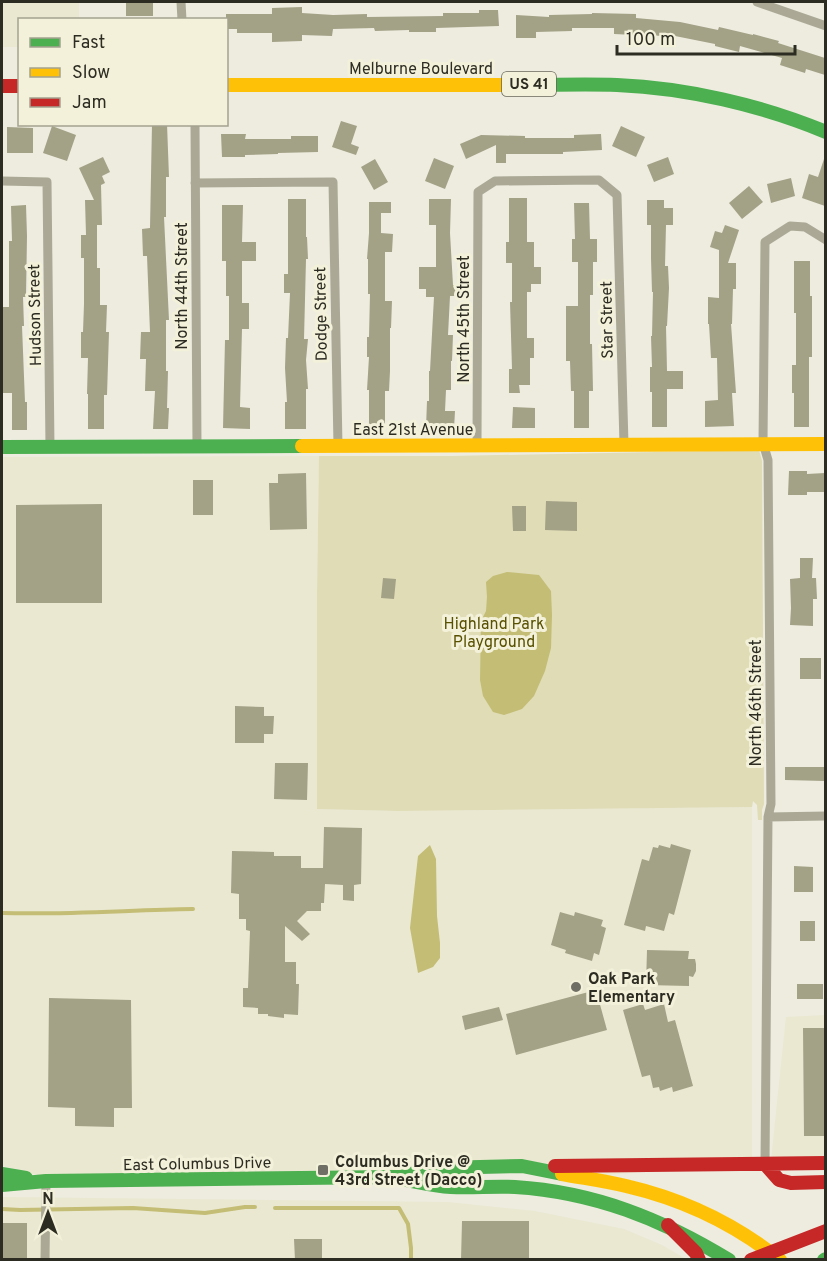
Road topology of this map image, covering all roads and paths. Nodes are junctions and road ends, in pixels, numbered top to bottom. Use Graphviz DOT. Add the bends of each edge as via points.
graph roads {
  1 [pos="182,2"];
  2 [pos="757,2"];
  3 [pos="182,18"];
  4 [pos="825,26"];
  5 [pos="2,86"];
  6 [pos="18,86"];
  7 [pos="228,86"];
  8 [pos="195,126"];
  9 [pos="825,132"];
  10 [pos="2,181"];
  11 [pos="195,183"];
  12 [pos="617,195"];
  13 [pos="825,240"];
  14 [pos="763,443"];
  15 [pos="624,444"];
  16 [pos="825,444"];
  17 [pos="197,446"];
  18 [pos="338,446"];
  19 [pos="477,446"];
  20 [pos="2,447"];
  21 [pos="50,447"];
  22 [pos="825,816"];
  23 [pos="768,817"];
  24 [pos="825,1163"];
  25 [pos="765,1164"];
  26 [pos="522,1166"];
  27 [pos="2,1174"];
  28 [pos="393,1177"];
  29 [pos="46,1180"];
  30 [pos="825,1182"];
  31 [pos="2,1185"];
  32 [pos="668,1225"];
  33 [pos="825,1231"];
  34 [pos="45,1260"];
  35 [pos="699,1260"];
  36 [pos="729,1260"];
  37 [pos="751,1260"];
  38 [pos="780,1260"];
  1 -- 3 [label="street"];
  2 -- 4 [label="street"];
  5 -- 6 [label="main road"];
  7 -- 9 [label="main road, Melburne Boulevard / US 41" via="628,86 738,103"];
  8 -- 11 [label="street, North 44th Street"];
  10 -- 21 [label="street, Hudson Street" via="47,182"];
  11 -- 17 [label="street, North 44th Street"];
  11 -- 18 [label="street, Dodge Street" via="333,182"];
  12 -- 15 [label="street, Star Street"];
  12 -- 19 [label="street, North 45th Street" via="599,180 495,181 478,192"];
  13 -- 14 [label="street, North 46th Street" via="805,227 790,226 765,242"];
  14 -- 15 [label="main road, East 21st Avenue"];
  14 -- 16 [label="main road, East 21st Avenue"];
  14 -- 23 [label="street, North 46th Street" via="768,460"];
  15 -- 19 [label="main road, East 21st Avenue"];
  17 -- 18 [label="main road, East 21st Avenue"];
  17 -- 21 [label="main road, East 21st Avenue"];
  18 -- 19 [label="main road, East 21st Avenue"];
  20 -- 21 [label="main road, East 21st Avenue"];
  22 -- 23 [label="street"];
  23 -- 25 [label="street, North 46th Street"];
  24 -- 25 [label="main road"];
  25 -- 26 [label="main road"];
  25 -- 30 [label="main road" via="779,1180"];
  26 -- 28 [label="main road, East Columbus Drive" via="440,1168"];
  26 -- 38 [label="main road, East Columbus Drive" via="626,1186 674,1201 724,1222"];
  27 -- 29 [label="main road"];
  28 -- 29 [label="main road, East Columbus Drive"];
  28 -- 32 [label="main road, East Columbus Drive" via="434,1186 550,1191 622,1207"];
  29 -- 31 [label="main road, East Columbus Drive"];
  29 -- 34 [label="street"];
  32 -- 35 [label="main road"];
  32 -- 36 [label="main road, East Columbus Drive"];
  33 -- 37 [label="main road"];
}
